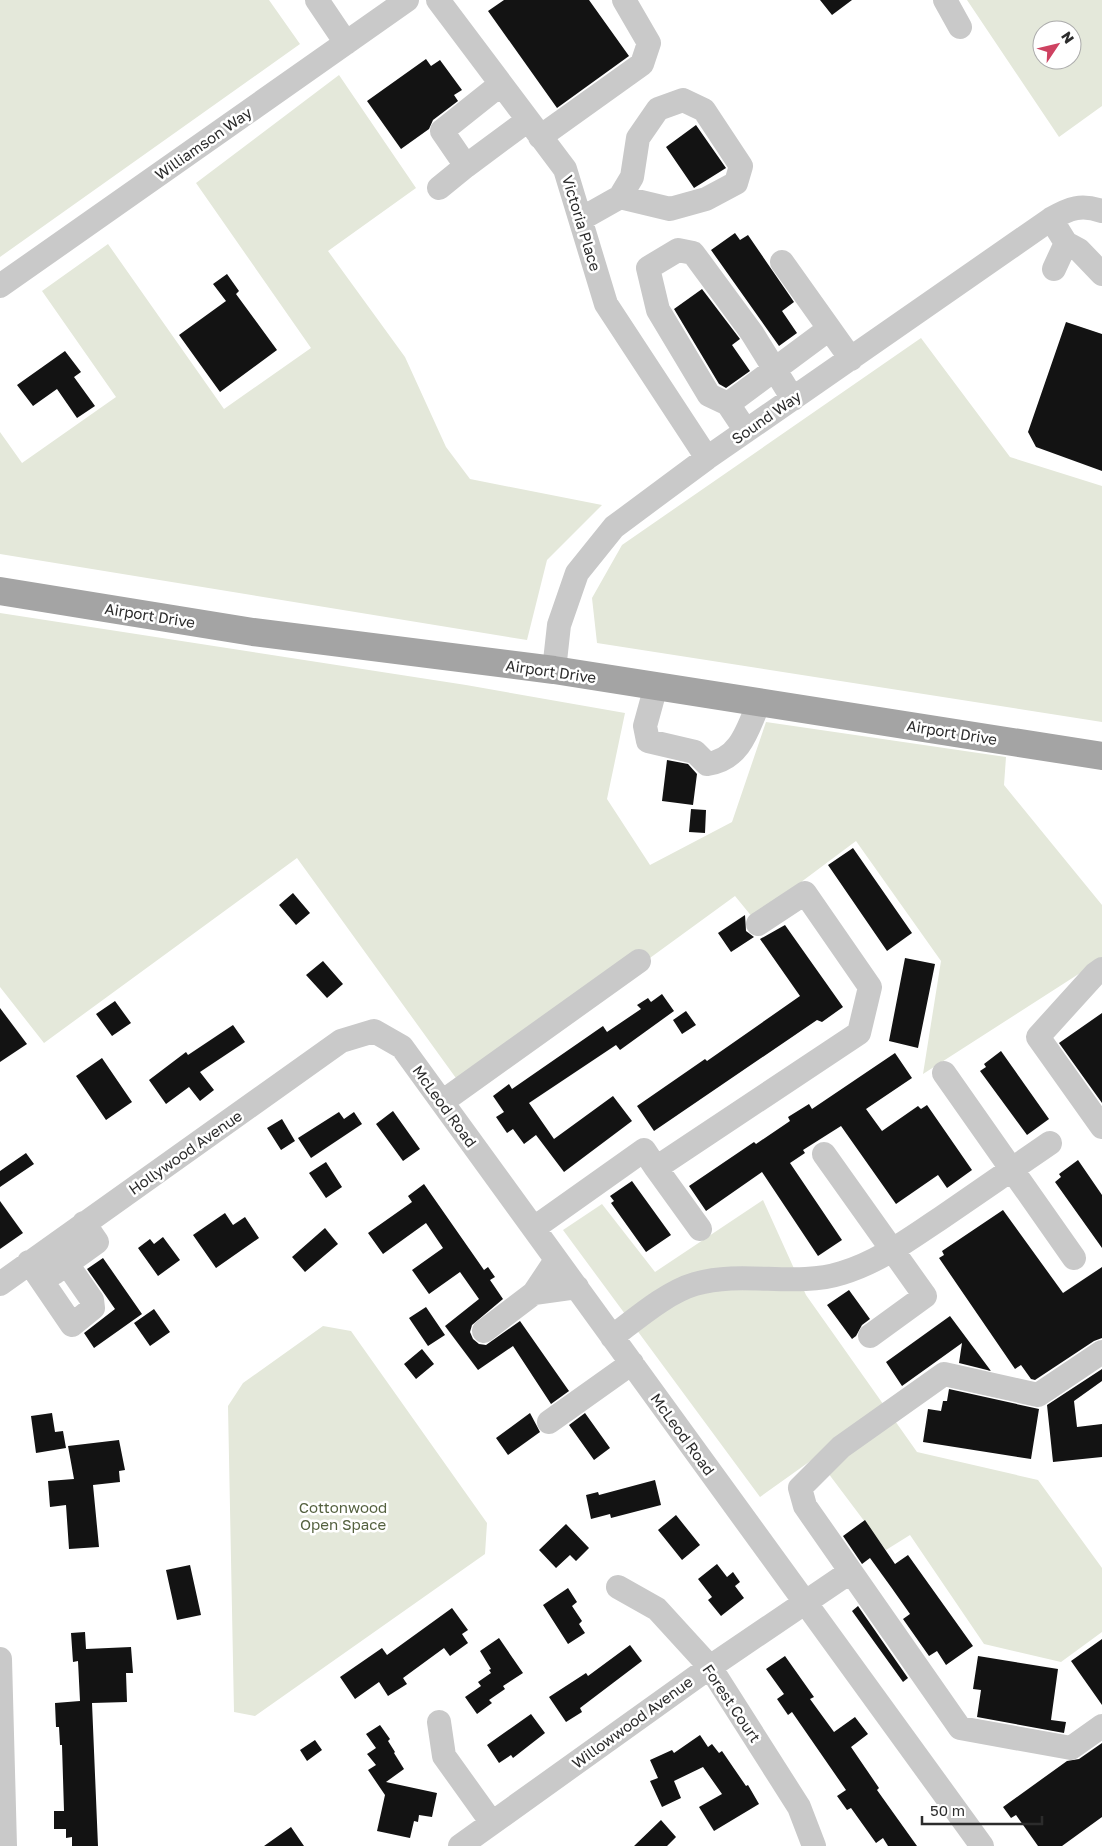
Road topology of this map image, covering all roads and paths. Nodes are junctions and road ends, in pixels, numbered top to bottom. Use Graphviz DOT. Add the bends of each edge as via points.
graph roads {
  1 [pos="317,0"];
  2 [pos="407,0"];
  3 [pos="438,0"];
  4 [pos="624,0"];
  5 [pos="944,0"];
  6 [pos="960,27"];
  7 [pos="346,43"];
  8 [pos="501,84"];
  9 [pos="534,128"];
  10 [pos="466,166"];
  11 [pos="439,188"];
  12 [pos="620,197"];
  13 [pos="1102,211"];
  14 [pos="581,219"];
  15 [pos="1051,219"];
  16 [pos="1066,243"];
  17 [pos="782,262"];
  18 [pos="1054,269"];
  19 [pos="1102,274"];
  20 [pos="0,286"];
  21 [pos="829,329"];
  22 [pos="850,359"];
  23 [pos="774,369"];
  24 [pos="793,399"];
  25 [pos="728,404"];
  26 [pos="746,431"];
  27 [pos="707,458"];
  28 [pos="0,591"];
  29 [pos="554,670"];
  30 [pos="656,686"];
  31 [pos="759,702"];
  32 [pos="1102,756"];
  33 [pos="758,924"];
  34 [pos="639,961"];
  35 [pos="1102,969"];
  36 [pos="374,1031"];
  37 [pos="944,1073"];
  38 [pos="442,1102"];
  39 [pos="1102,1127"];
  40 [pos="1050,1143"];
  41 [pos="824,1154"];
  42 [pos="656,1168"];
  43 [pos="1012,1170"];
  44 [pos="84,1223"];
  45 [pos="534,1228"];
  46 [pos="700,1229"];
  47 [pos="892,1251"];
  48 [pos="1074,1258"];
  49 [pos="556,1260"];
  50 [pos="67,1264"];
  51 [pos="36,1272"];
  52 [pos="0,1284"];
  53 [pos="577,1287"];
  54 [pos="534,1293"];
  55 [pos="484,1331"];
  56 [pos="870,1336"];
  57 [pos="612,1337"];
  58 [pos="1102,1352"];
  59 [pos="632,1363"];
  60 [pos="549,1422"];
  61 [pos="850,1572"];
  62 [pos="618,1587"];
  63 [pos="806,1601"];
  64 [pos="0,1659"];
  65 [pos="710,1667"];
  66 [pos="439,1722"];
  67 [pos="1102,1726"];
  68 [pos="492,1823"];
  69 [pos="5,1846"];
  70 [pos="460,1846"];
  71 [pos="814,1846"];
  72 [pos="982,1846"];
  1 -- 7 [label="street"];
  2 -- 7 [label="street, Williamson Way"];
  3 -- 8 [label="street, Victoria Place"];
  4 -- 9 [label="street" via="649,43 642,64"];
  5 -- 6 [label="street"];
  7 -- 20 [label="street, Williamson Way"];
  8 -- 9 [label="street, Victoria Place"];
  8 -- 10 [label="street" via="442,131"];
  9 -- 10 [label="street"];
  9 -- 14 [label="street, Victoria Place" via="565,169"];
  10 -- 11 [label="street"];
  12 -- 12 [label="street" via="670,208 706,199 736,183 741,166 704,110 683,100 658,109 638,138 632,176"];
  12 -- 14 [label="street"];
  13 -- 15 [label="street, Sound Way" via="1069,208"];
  14 -- 27 [label="street, Victoria Place" via="606,304"];
  15 -- 16 [label="street"];
  15 -- 22 [label="street, Sound Way"];
  16 -- 18 [label="street"];
  16 -- 19 [label="street" via="1080,250"];
  17 -- 21 [label="street"];
  21 -- 22 [label="street"];
  21 -- 23 [label="street"];
  22 -- 24 [label="street, Sound Way"];
  23 -- 24 [label="street"];
  23 -- 25 [label="street"];
  23 -- 25 [label="street" via="693,252 678,250 648,268 658,310 708,395"];
  24 -- 26 [label="street, Sound Way"];
  25 -- 26 [label="street"];
  26 -- 27 [label="street, Sound Way"];
  27 -- 29 [label="street, Sound Way" via="614,526 577,573 559,625"];
  28 -- 29 [label="main road, Airport Drive" via="252,632"];
  29 -- 30 [label="main road, Airport Drive"];
  30 -- 31 [label="main road, Airport Drive"];
  30 -- 31 [label="street" via="645,726 648,741 695,752 707,764 720,762 743,742"];
  31 -- 32 [label="main road, Airport Drive"];
  33 -- 42 [label="street" via="805,893 870,987 859,1033"];
  34 -- 38 [label="street"];
  35 -- 39 [label="street" via="1038,1037"];
  36 -- 38 [label="street, McLeod Road" via="402,1048"];
  36 -- 44 [label="street, Hollywood Avenue" via="341,1041"];
  37 -- 43 [label="street"];
  38 -- 45 [label="street, McLeod Road"];
  40 -- 43 [label="street"];
  41 -- 47 [label="street"];
  42 -- 45 [label="street" via="644,1150"];
  42 -- 46 [label="street"];
  43 -- 47 [label="street"];
  43 -- 48 [label="street"];
  44 -- 50 [label="street" via="97,1242"];
  44 -- 51 [label="street, Hollywood Avenue"];
  45 -- 49 [label="street, McLeod Road"];
  47 -- 56 [label="street" via="925,1296"];
  47 -- 57 [label="street" via="840,1274 809,1280 730,1278 694,1284 660,1302"];
  49 -- 53 [label="street, McLeod Road"];
  49 -- 54 [label="street"];
  50 -- 51 [label="street"];
  50 -- 51 [label="street" via="92,1300 93,1308 72,1325"];
  51 -- 52 [label="street, Hollywood Avenue"];
  53 -- 54 [label="street"];
  53 -- 57 [label="street, McLeod Road"];
  54 -- 55 [label="street"];
  57 -- 59 [label="street, McLeod Road"];
  58 -- 61 [label="street" via="1038,1395 944,1374 841,1447 800,1488 805,1506"];
  59 -- 60 [label="street"];
  59 -- 63 [label="street, McLeod Road"];
  61 -- 63 [label="street, Willowwood Avenue"];
  61 -- 67 [label="street" via="960,1728 1071,1748"];
  62 -- 65 [label="street, Forest Court" via="657,1609"];
  63 -- 65 [label="street, Willowwood Avenue"];
  63 -- 72 [label="street, McLeod Road"];
  64 -- 69 [label="street"];
  65 -- 68 [label="street, Willowwood Avenue"];
  65 -- 71 [label="street, Forest Court" via="799,1807"];
  66 -- 68 [label="street" via="444,1756"];
  68 -- 70 [label="street, Willowwood Avenue"];
}
